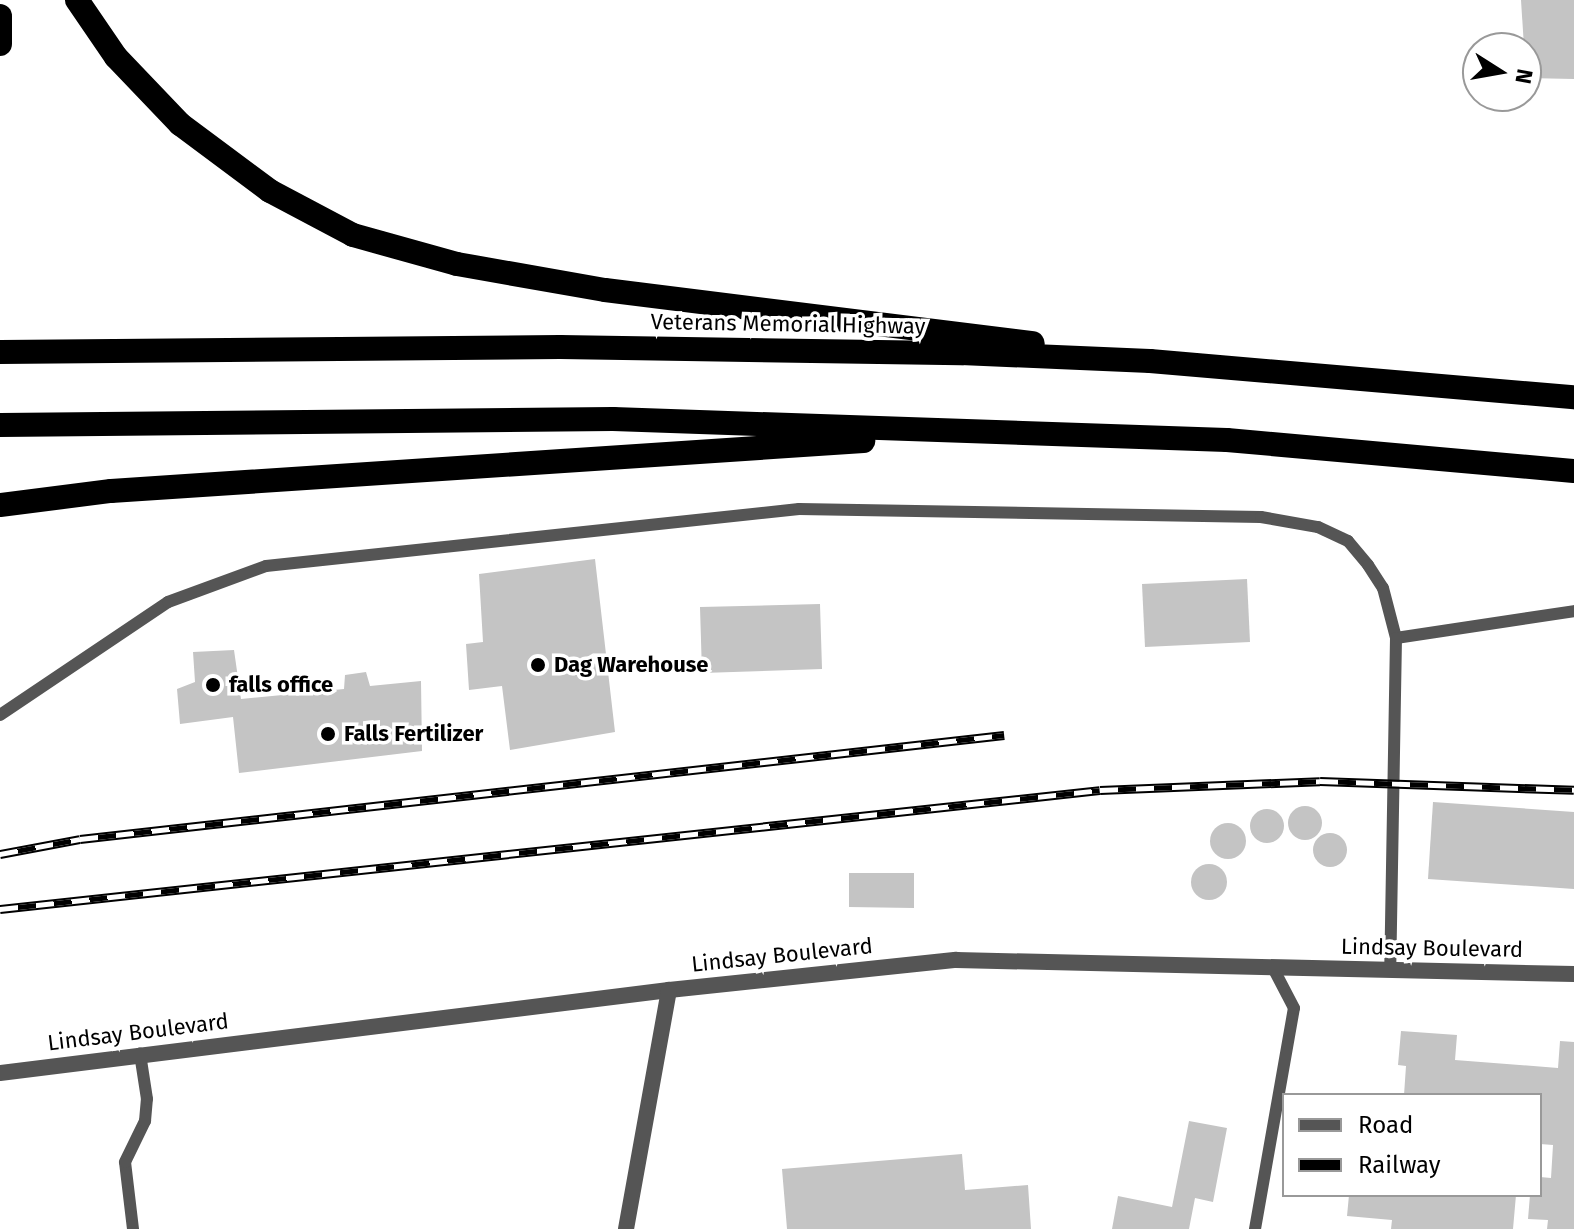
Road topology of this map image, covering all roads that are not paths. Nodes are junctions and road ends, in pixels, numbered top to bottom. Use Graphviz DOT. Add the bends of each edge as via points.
graph roads {
  1 [pos="77,0"];
  2 [pos="0,16"];
  3 [pos="0,44"];
  4 [pos="0,352"];
  5 [pos="1150,361"];
  6 [pos="1574,397"];
  7 [pos="0,425"];
  8 [pos="981,432"];
  9 [pos="1574,471"];
  10 [pos="0,505"];
  11 [pos="1574,611"];
  12 [pos="1396,638"];
  13 [pos="0,715"];
  14 [pos="1272,966"];
  15 [pos="1390,969"];
  16 [pos="1574,974"];
  17 [pos="669,990"];
  18 [pos="140,1054"];
  19 [pos="0,1073"];
  20 [pos="133,1229"];
  21 [pos="626,1229"];
  22 [pos="1255,1229"];
  1 -- 5 [label="highway" via="116,57 180,124 270,191 353,235 457,264 605,290 964,332"];
  2 -- 3 [label="highway"];
  4 -- 5 [label="highway, Veterans Memorial Highway" via="560,347"];
  5 -- 6 [label="highway, Veterans Memorial Highway"];
  7 -- 8 [label="highway" via="613,419"];
  8 -- 9 [label="highway" via="1227,440"];
  8 -- 10 [label="highway" via="111,491"];
  11 -- 12 [label="lane"];
  12 -- 13 [label="lane" via="1383,588 1368,565 1348,541 1318,527 1261,517 799,509 266,566 168,602"];
  12 -- 15 [label="lane"];
  14 -- 15 [label="street, Lindsay Boulevard"];
  14 -- 17 [label="street, Lindsay Boulevard" via="956,960"];
  14 -- 22 [label="lane" via="1294,1008"];
  15 -- 16 [label="street, Lindsay Boulevard"];
  17 -- 18 [label="street, Lindsay Boulevard"];
  17 -- 21 [label="street"];
  18 -- 19 [label="street, Lindsay Boulevard"];
  18 -- 20 [label="lane" via="145,1121 125,1162"];
}
